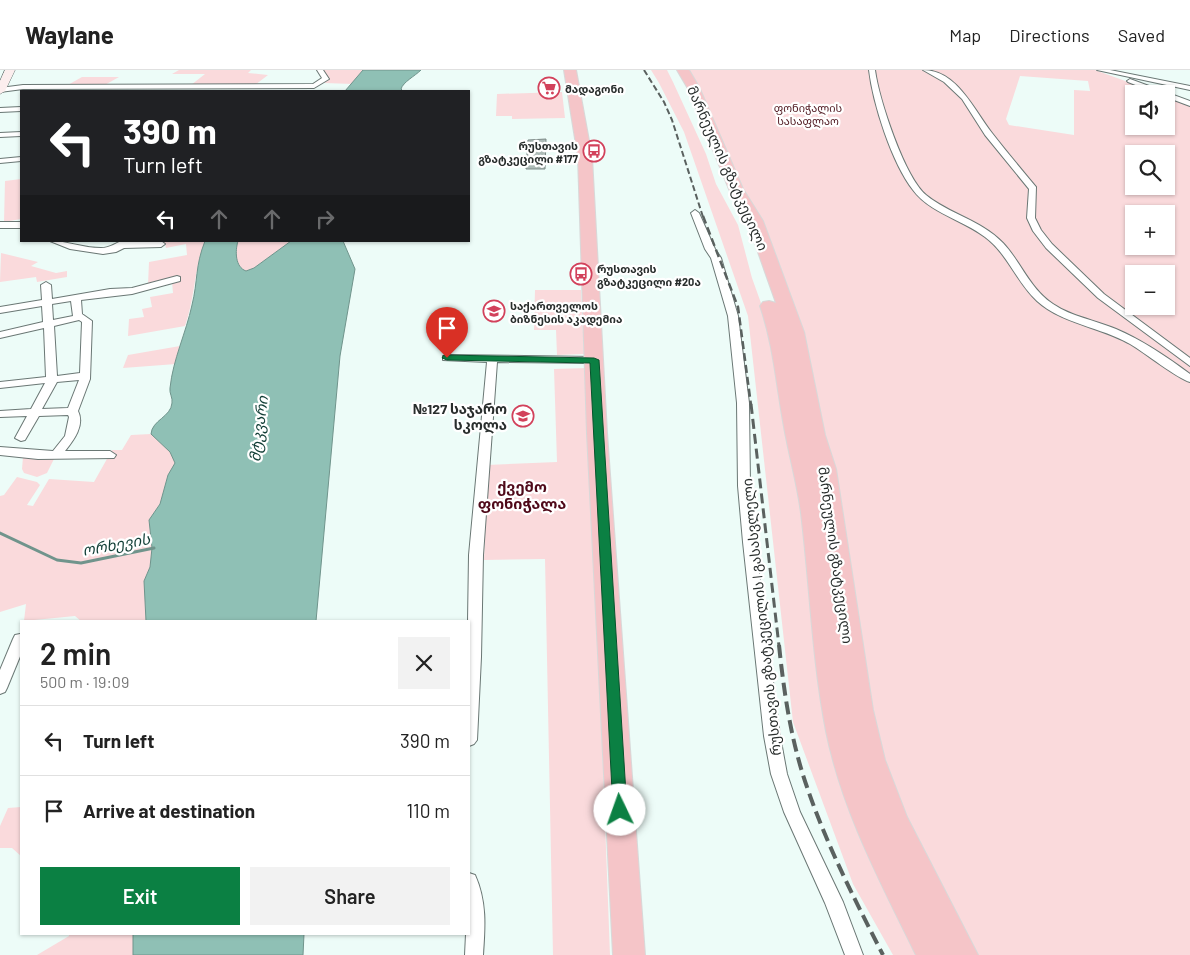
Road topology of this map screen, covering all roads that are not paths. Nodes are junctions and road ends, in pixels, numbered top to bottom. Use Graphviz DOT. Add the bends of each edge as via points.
graph roads {
  1 [pos="10,70"];
  2 [pos="320,70"];
  3 [pos="570,70"];
  4 [pos="872,70"];
  5 [pos="926,70"];
  6 [pos="1099,70"];
  7 [pos="683,80"];
  8 [pos="1141,85"];
  9 [pos="1190,88"];
  10 [pos="0,91"];
  11 [pos="1175,98"];
  12 [pos="1190,104"];
  13 [pos="20,109"];
  14 [pos="0,110"];
  15 [pos="20,134"];
  16 [pos="0,135"];
  17 [pos="20,159"];
  18 [pos="0,161"];
  19 [pos="695,213"];
  20 [pos="19,223"];
  21 [pos="0,225"];
  22 [pos="57,242"];
  23 [pos="124,243"];
  24 [pos="161,244"];
  25 [pos="177,279"];
  26 [pos="46,285"];
  27 [pos="76,298"];
  28 [pos="47,303"];
  29 [pos="0,310"];
  30 [pos="80,317"];
  31 [pos="48,324"];
  32 [pos="0,335"];
  33 [pos="447,358"];
  34 [pos="492,358"];
  35 [pos="594,360"];
  36 [pos="1190,363"];
  37 [pos="85,376"];
  38 [pos="52,379"];
  39 [pos="1190,379"];
  40 [pos="0,385"];
  41 [pos="72,411"];
  42 [pos="36,412"];
  43 [pos="0,414"];
  44 [pos="21,438"];
  45 [pos="0,451"];
  46 [pos="57,454"];
  47 [pos="110,455"];
  48 [pos="20,639"];
  49 [pos="0,688"];
  50 [pos="470,714"];
  51 [pos="470,885"];
  52 [pos="474,955"];
  53 [pos="629,955"];
  54 [pos="854,955"];
  55 [pos="932,955"];
  56 [pos="962,955"];
  1 -- 10 [label="street"];
  2 -- 10 [label="street" via="326,78 314,86 23,87"];
  3 -- 35 [label="highway" via="585,157"];
  4 -- 39 [label="street" via="885,123 911,182 920,194 978,227 999,245 1035,295 1050,306 1147,349"];
  5 -- 36 [label="street" via="946,81 965,98 988,133 1024,176 1033,189 1031,218 1049,246 1101,296"];
  6 -- 8 [label="street"];
  6 -- 9 [label="street"];
  7 -- 55 [label="highway, მარნეულის გზატკეცილი" via="727,194 746,230 783,348 793,420 808,484 832,686 848,764 876,839"];
  7 -- 56 [label="highway, მარნეულის გზატკეცილი" via="755,221 795,332 815,435 826,469 858,710 871,760 892,820"];
  11 -- 12 [label="street"];
  13 -- 14 [label="street"];
  15 -- 16 [label="street"];
  17 -- 18 [label="street"];
  19 -- 54 [label="street, რუსთავის გზატკეცილის I გასასვლელი" via="716,258 733,316 743,404 744,486 749,542 779,774 792,812 834,902"];
  20 -- 21 [label="street"];
  22 -- 23 [label="street" via="83,250 110,249"];
  23 -- 24 [label="street"];
  25 -- 27 [label="street" via="141,289"];
  26 -- 28 [label="street"];
  27 -- 28 [label="street"];
  27 -- 30 [label="street" via="77,315"];
  28 -- 29 [label="street"];
  28 -- 31 [label="street"];
  30 -- 31 [label="street"];
  30 -- 37 [label="street" via="87,321"];
  31 -- 32 [label="street"];
  31 -- 38 [label="street"];
  33 -- 34 [label="street"];
  34 -- 35 [label="street"];
  34 -- 50 [label="street" via="476,555"];
  35 -- 53 [label="highway"];
  37 -- 38 [label="street"];
  37 -- 41 [label="street"];
  38 -- 40 [label="street"];
  38 -- 42 [label="street"];
  41 -- 42 [label="street"];
  41 -- 46 [label="street" via="75,417 71,436"];
  42 -- 43 [label="street"];
  42 -- 44 [label="street"];
  45 -- 46 [label="street"];
  46 -- 47 [label="street"];
  48 -- 49 [label="street"];
  51 -- 52 [label="street" via="477,912"];
}
